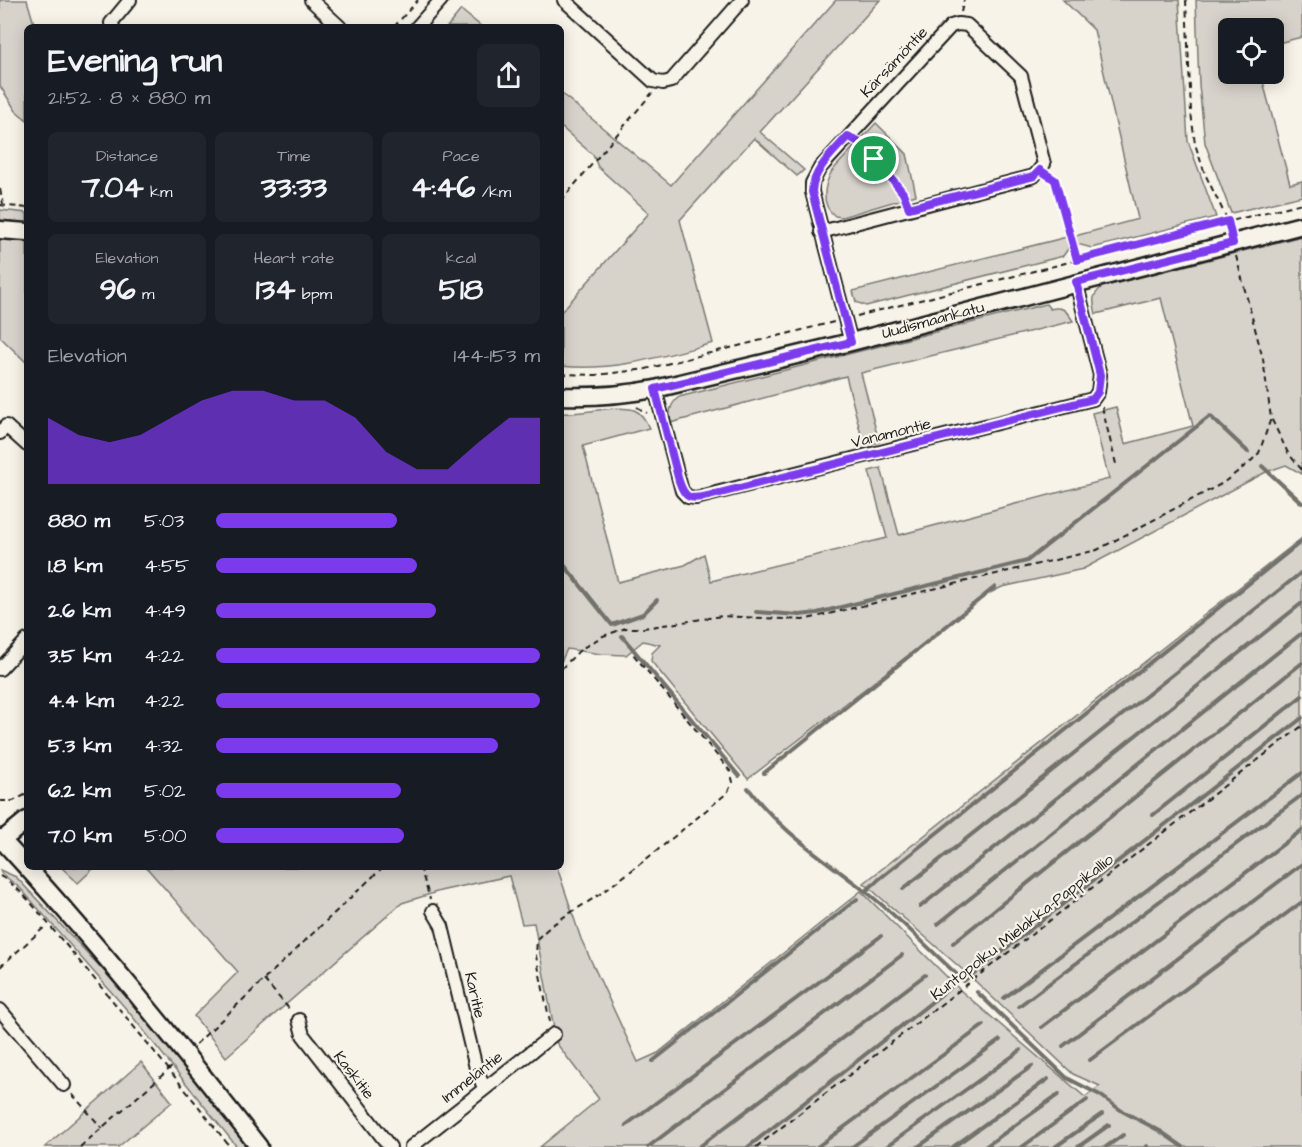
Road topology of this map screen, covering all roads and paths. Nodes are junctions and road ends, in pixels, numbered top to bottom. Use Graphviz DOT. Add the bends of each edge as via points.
graph roads {
  1 [pos="130,0"];
  2 [pos="311,0"];
  3 [pos="418,0"];
  4 [pos="441,0"];
  5 [pos="564,0"];
  6 [pos="742,0"];
  7 [pos="1186,0"];
  8 [pos="112,24"];
  9 [pos="337,24"];
  10 [pos="397,24"];
  11 [pos="420,24"];
  12 [pos="663,83"];
  13 [pos="848,136"];
  14 [pos="1040,170"];
  15 [pos="0,189"];
  16 [pos="564,198"];
  17 [pos="1302,203"];
  18 [pos="1,205"];
  19 [pos="24,208"];
  20 [pos="909,208"];
  21 [pos="1228,221"];
  22 [pos="1302,225"];
  23 [pos="0,230"];
  24 [pos="24,232"];
  25 [pos="821,232"];
  26 [pos="1233,243"];
  27 [pos="1077,260"];
  28 [pos="1076,282"];
  29 [pos="857,316"];
  30 [pos="833,322"];
  31 [pos="851,342"];
  32 [pos="564,374"];
  33 [pos="655,389"];
  34 [pos="1098,392"];
  35 [pos="564,396"];
  36 [pos="631,407"];
  37 [pos="661,413"];
  38 [pos="1271,418"];
  39 [pos="3,429"];
  40 [pos="24,443"];
  41 [pos="1117,468"];
  42 [pos="1302,470"];
  43 [pos="24,642"];
  44 [pos="633,654"];
  45 [pos="564,666"];
  46 [pos="0,669"];
  47 [pos="1302,726"];
  48 [pos="24,796"];
  49 [pos="0,801"];
  50 [pos="24,822"];
  51 [pos="1,840"];
  52 [pos="24,865"];
  53 [pos="29,870"];
  54 [pos="380,870"];
  55 [pos="421,870"];
  56 [pos="0,876"];
  57 [pos="433,911"];
  58 [pos="48,925"];
  59 [pos="0,967"];
  60 [pos="264,980"];
  61 [pos="0,1010"];
  62 [pos="299,1020"];
  63 [pos="554,1034"];
  64 [pos="186,1054"];
  65 [pos="170,1068"];
  66 [pos="64,1085"];
  67 [pos="484,1088"];
  68 [pos="102,1128"];
  69 [pos="80,1147"];
  70 [pos="230,1147"];
  71 [pos="260,1147"];
  72 [pos="390,1147"];
  73 [pos="411,1147"];
  74 [pos="756,1147"];
  1 -- 8 [label="street"];
  2 -- 9 [label="street"];
  3 -- 10 [label="path"];
  4 -- 11 [label="street"];
  5 -- 12 [label="street" via="653,81"];
  6 -- 12 [label="street" via="671,81"];
  7 -- 21 [label="path" via="1195,144"];
  12 -- 16 [label="path" via="645,99"];
  13 -- 14 [label="street, Kärsämöntie" via="951,26 967,25 1021,76 1044,164"];
  13 -- 20 [label="path" via="867,147 903,193"];
  13 -- 25 [label="street, Kärsämöntie" via="812,183"];
  14 -- 20 [label="street" via="1034,176"];
  14 -- 27 [label="path" via="1055,180"];
  15 -- 18 [label="path"];
  17 -- 21 [label="path"];
  18 -- 19 [label="path"];
  20 -- 25 [label="street"];
  21 -- 26 [label="path"];
  21 -- 27 [label="path"];
  22 -- 26 [label="street, Uudismaankatu"];
  23 -- 24 [label="street"];
  25 -- 31 [label="street, Kärsämöntie"];
  26 -- 28 [label="street, Uudismaankatu"];
  26 -- 38 [label="path" via="1263,359"];
  27 -- 29 [label="path"];
  28 -- 31 [label="street, Uudismaankatu"];
  28 -- 34 [label="street" via="1100,375"];
  30 -- 32 [label="path" via="646,369"];
  31 -- 33 [label="street, Uudismaankatu"];
  33 -- 35 [label="street, Uudismaankatu" via="624,395"];
  33 -- 37 [label="street, Vanamontie"];
  34 -- 37 [label="street, Vanamontie" via="1093,399 696,498 682,491"];
  34 -- 41 [label="path"];
  36 -- 37 [label="path" via="650,415"];
  38 -- 42 [label="path" via="1288,453"];
  38 -- 45 [label="path" via="1259,453 1223,483 1097,550 802,620 722,616 626,628 581,649"];
  39 -- 40 [label="street"];
  43 -- 46 [label="street"];
  44 -- 63 [label="path" via="730,771 733,782 727,793 634,870 552,923 537,939 536,956"];
  47 -- 74 [label="path, Kuntopolku Mielakka-Pappikallio"];
  48 -- 49 [label="path"];
  50 -- 51 [label="street"];
  51 -- 52 [label="street"];
  53 -- 64 [label="street"];
  54 -- 60 [label="path"];
  55 -- 57 [label="path"];
  56 -- 58 [label="path"];
  57 -- 67 [label="street, Karitie" via="442,926"];
  58 -- 59 [label="path"];
  58 -- 65 [label="path"];
  60 -- 62 [label="path"];
  60 -- 64 [label="path"];
  61 -- 66 [label="street"];
  62 -- 72 [label="street, Kaskitie" via="303,1035"];
  63 -- 67 [label="street, Immeläntie"];
  64 -- 65 [label="path"];
  64 -- 71 [label="street"];
  65 -- 68 [label="path"];
  65 -- 70 [label="path"];
  66 -- 68 [label="path"];
  67 -- 73 [label="street, Immeläntie"];
  68 -- 69 [label="path"];
}
